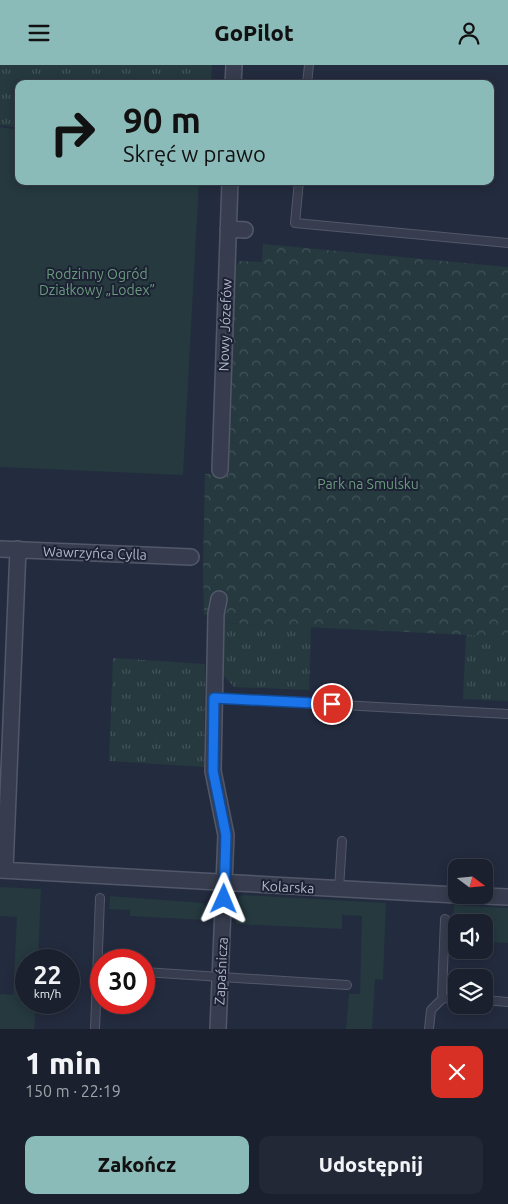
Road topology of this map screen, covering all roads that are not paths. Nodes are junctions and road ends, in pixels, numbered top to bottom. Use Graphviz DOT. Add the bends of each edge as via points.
graph roads {
  1 [pos="234,65"];
  2 [pos="309,65"];
  3 [pos="234,80"];
  4 [pos="308,80"];
  5 [pos="230,185"];
  6 [pos="299,185"];
  7 [pos="228,229"];
  8 [pos="245,229"];
  9 [pos="508,243"];
  10 [pos="220,470"];
  11 [pos="0,549"];
  12 [pos="18,549"];
  13 [pos="191,557"];
  14 [pos="219,599"];
  15 [pos="214,698"];
  16 [pos="508,714"];
  17 [pos="342,841"];
  18 [pos="2,870"];
  19 [pos="224,883"];
  20 [pos="339,889"];
  21 [pos="448,895"];
  22 [pos="493,896"];
  23 [pos="508,897"];
  24 [pos="100,898"];
  25 [pos="445,919"];
  26 [pos="99,949"];
  27 [pos="155,974"];
  28 [pos="220,977"];
  29 [pos="347,985"];
  30 [pos="443,998"];
  31 [pos="448,998"];
  32 [pos="493,1001"];
  33 [pos="508,1002"];
  34 [pos="96,1014"];
  35 [pos="95,1029"];
  36 [pos="218,1029"];
  37 [pos="429,1029"];
  1 -- 3 [label="street"];
  2 -- 4 [label="lane"];
  5 -- 7 [label="street, Nowy Józefów"];
  6 -- 9 [label="lane" via="295,223"];
  7 -- 8 [label="street"];
  7 -- 10 [label="street, Nowy Józefów"];
  11 -- 12 [label="street, Wawrzyńca Cylla"];
  12 -- 13 [label="street, Wawrzyńca Cylla"];
  12 -- 18 [label="street"];
  14 -- 15 [label="street"];
  15 -- 16 [label="lane"];
  15 -- 19 [label="street" via="213,771 226,835"];
  17 -- 20 [label="lane"];
  18 -- 19 [label="street, Kolarska"];
  19 -- 20 [label="street, Kolarska"];
  19 -- 28 [label="street, Zapaśnicza"];
  20 -- 21 [label="street, Kolarska"];
  22 -- 23 [label="street"];
  24 -- 26 [label="lane"];
  25 -- 30 [label="lane"];
  27 -- 28 [label="lane"];
  28 -- 29 [label="lane"];
  28 -- 36 [label="street, Zapaśnicza"];
  30 -- 31 [label="lane"];
  30 -- 37 [label="lane" via="429,1013"];
  32 -- 33 [label="lane"];
  34 -- 35 [label="lane"];
}
